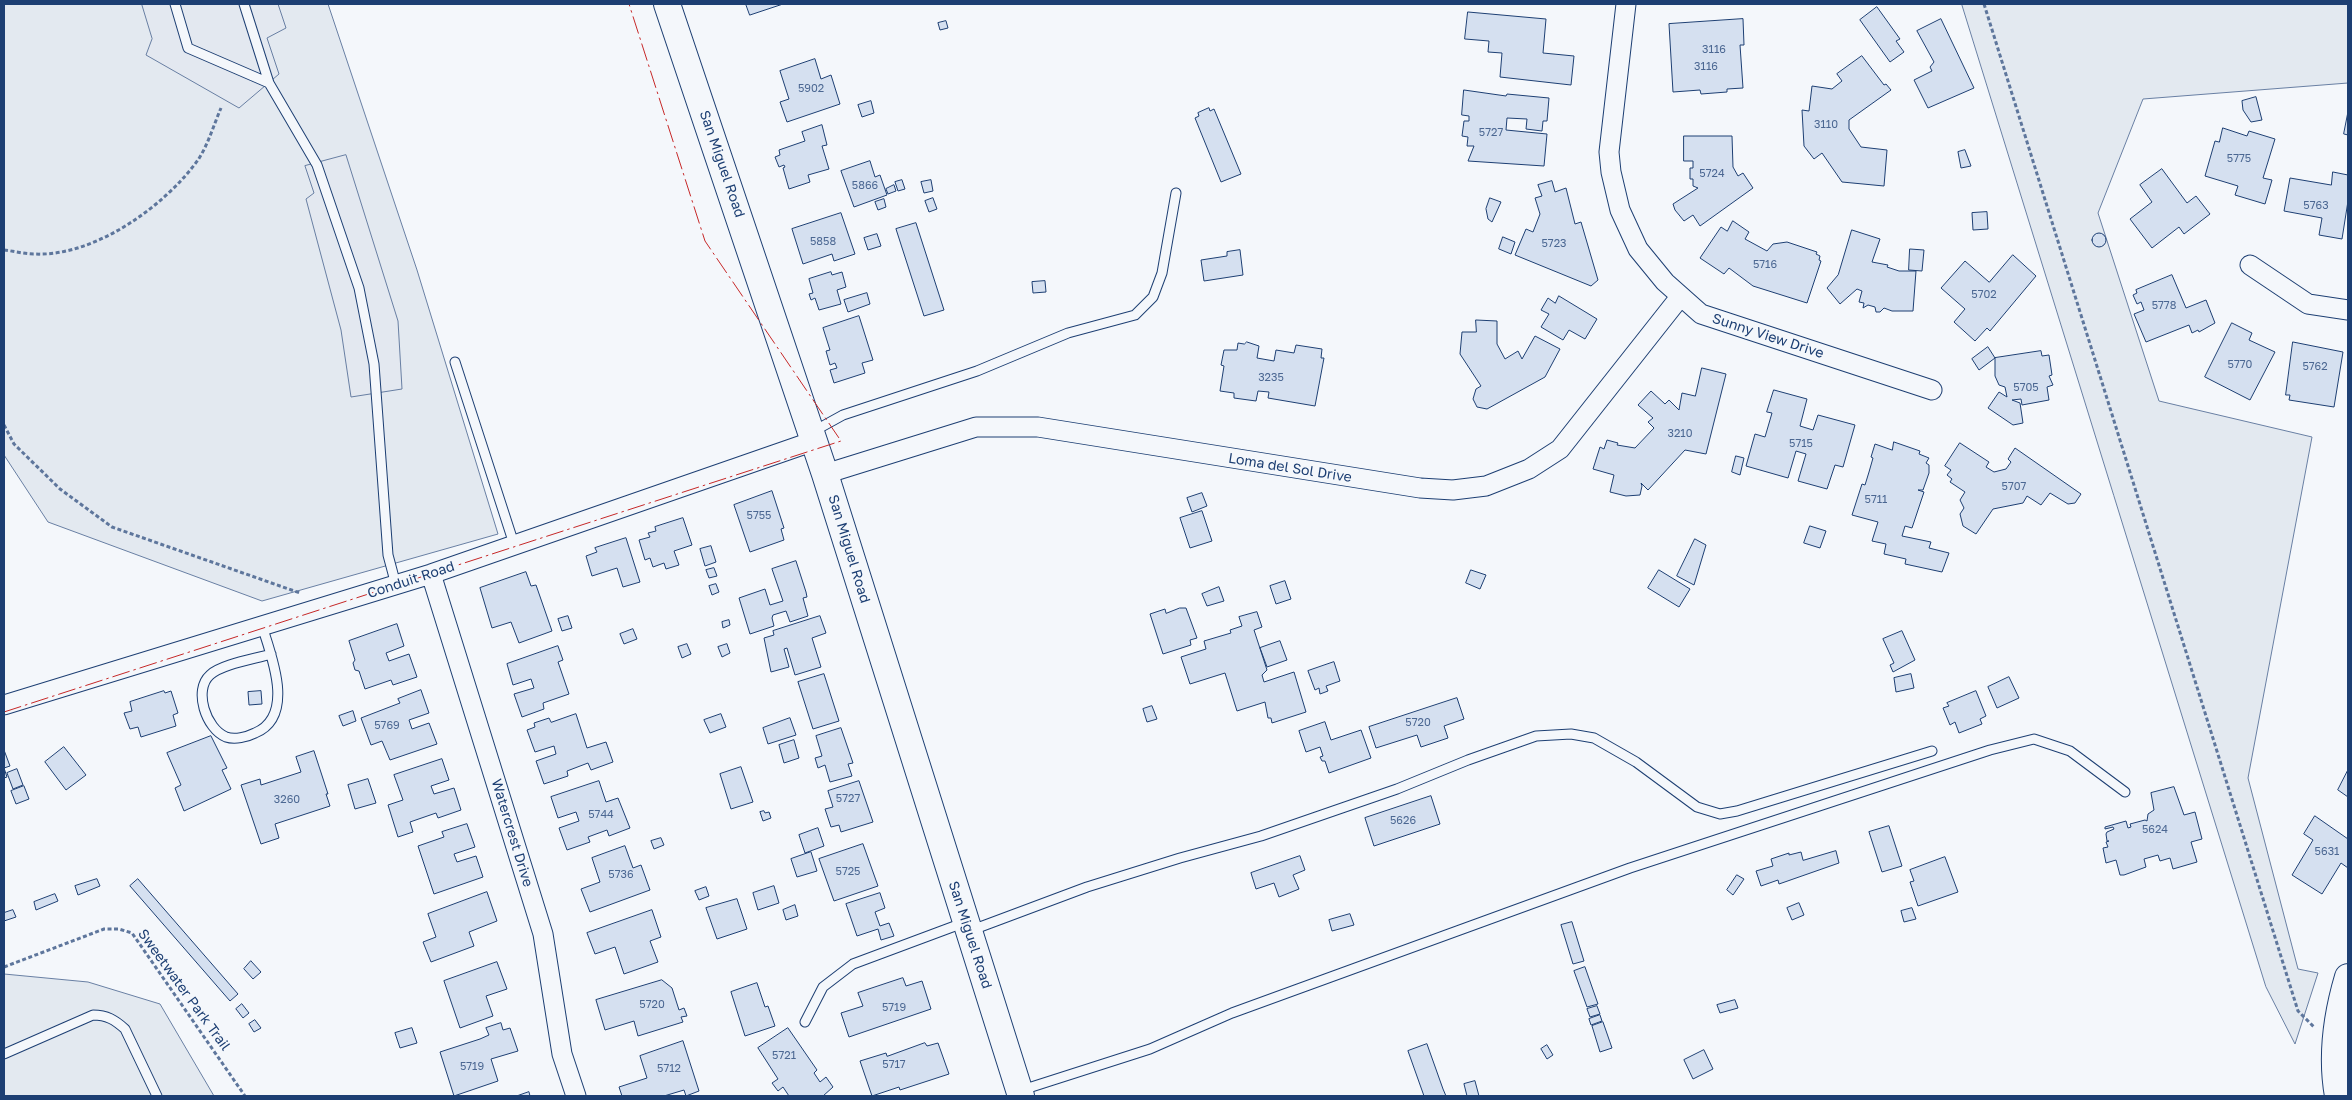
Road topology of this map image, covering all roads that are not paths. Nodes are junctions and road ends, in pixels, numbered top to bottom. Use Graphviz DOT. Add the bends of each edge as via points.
graph roads {
  1 [pos="175,4"];
  2 [pos="244,4"];
  3 [pos="667,4"];
  4 [pos="1626,4"];
  5 [pos="270,83"];
  6 [pos="1176,193"];
  7 [pos="2250,265"];
  8 [pos="1680,297"];
  9 [pos="2348,310"];
  10 [pos="455,362"];
  11 [pos="1932,390"];
  12 [pos="813,437"];
  13 [pos="825,474"];
  14 [pos="514,544"];
  15 [pos="431,574"];
  16 [pos="396,585"];
  17 [pos="262,626"];
  18 [pos="271,654"];
  19 [pos="4,705"];
  20 [pos="1932,751"];
  21 [pos="2125,792"];
  22 [pos="967,927"];
  23 [pos="2348,977"];
  24 [pos="805,1022"];
  25 [pos="4,1054"];
  26 [pos="1021,1094"];
  27 [pos="157,1096"];
  28 [pos="576,1096"];
  29 [pos="2338,1096"];
  1 -- 5 [label="lane" via="188,48"];
  2 -- 5 [label="lane"];
  3 -- 12 [label="street, San Miguel Road"];
  4 -- 8 [label="street, Sunny View Drive" via="1610,152 1611,172 1620,210 1638,249"];
  5 -- 16 [label="lane" via="317,165 358,288 374,364 388,554"];
  6 -- 12 [label="lane" via="1162,274 1153,296 1135,315 1068,333 977,371 843,416"];
  7 -- 9 [label="street" via="2308,304"];
  8 -- 11 [label="street, Sunny View Drive" via="1701,314"];
  8 -- 13 [label="street, Loma del Sol Drive" via="1560,449 1529,468 1486,486 1453,490 1420,488 1038,427 976,427"];
  10 -- 14 [label="lane"];
  12 -- 13 [label="street, San Miguel Road"];
  12 -- 14 [label="street, Conduit Road"];
  13 -- 22 [label="street, San Miguel Road"];
  14 -- 15 [label="street, Conduit Road"];
  15 -- 16 [label="street, Conduit Road"];
  15 -- 28 [label="street, Watercrest Drive" via="544,934 562,1054"];
  16 -- 17 [label="street, Conduit Road"];
  17 -- 18 [label="lane"];
  17 -- 19 [label="street, Conduit Road"];
  18 -- 18 [label="lane" via="277,672 278,693 272,719 259,732 245,738 226,737 214,728 206,715 202,695 204,682 222,668"];
  20 -- 22 [label="lane" via="1720,814 1697,807 1636,762 1594,738 1571,734 1536,736 1261,836 1180,858"];
  21 -- 26 [label="lane" via="2070,751 2034,739 1990,750 1630,868 1232,1013 1150,1049"];
  22 -- 24 [label="lane" via="853,964 823,987"];
  22 -- 26 [label="street, San Miguel Road"];
  23 -- 29 [label="street" via="2338,1021"];
  25 -- 27 [label="lane" via="93,1015 102,1015 125,1029"];
}
